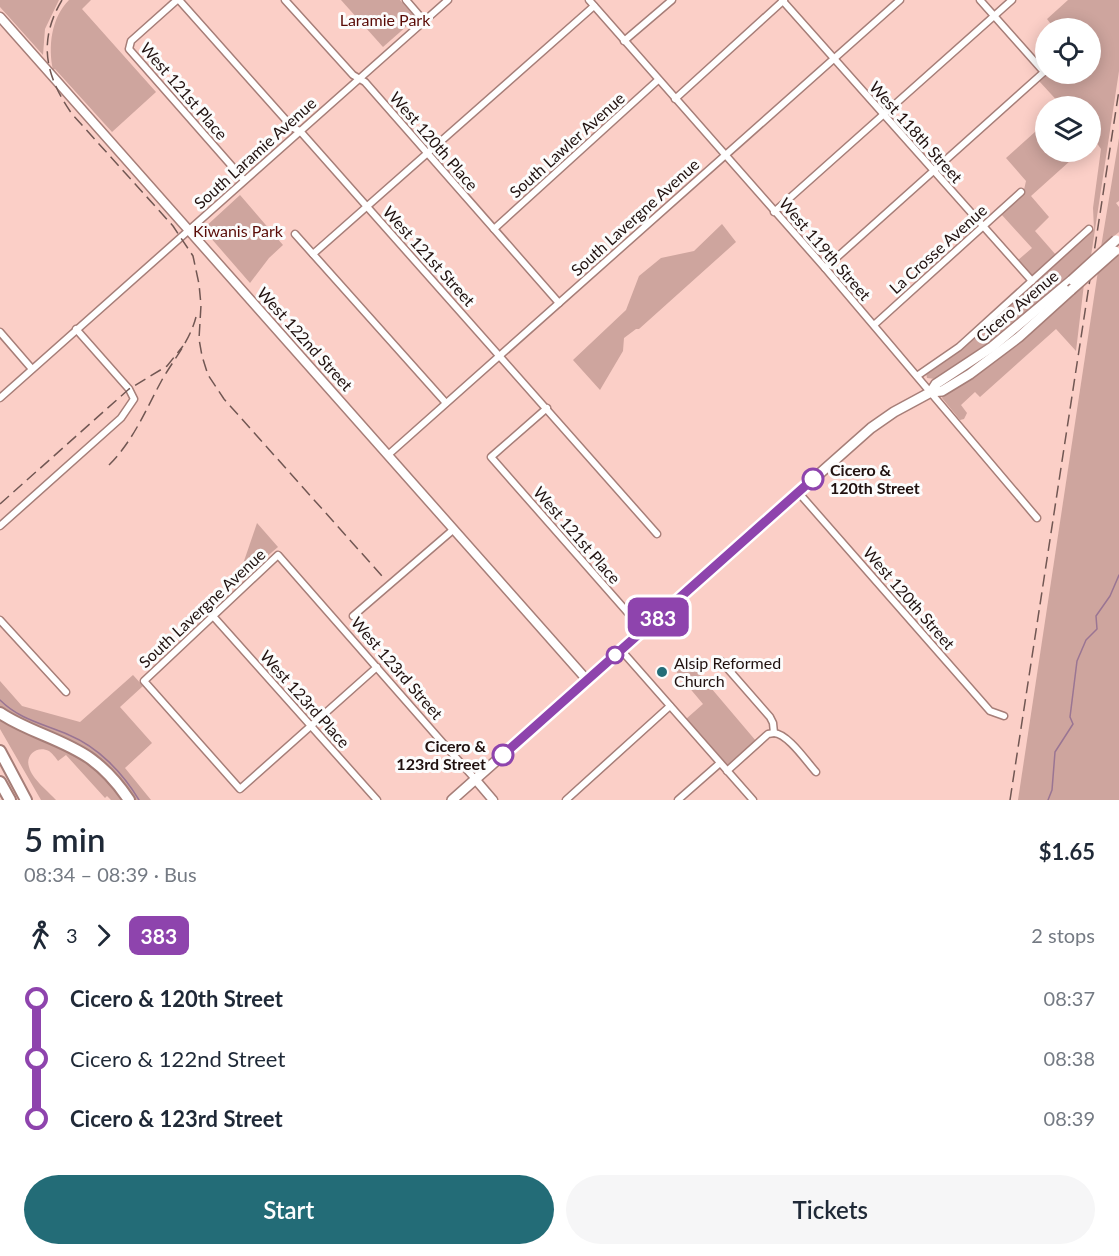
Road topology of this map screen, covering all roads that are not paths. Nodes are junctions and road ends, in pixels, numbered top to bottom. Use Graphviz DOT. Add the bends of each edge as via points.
graph roads {
  1 [pos="178,0"];
  2 [pos="285,0"];
  3 [pos="406,0"];
  4 [pos="448,0"];
  5 [pos="672,0"];
  6 [pos="783,0"];
  7 [pos="900,0"];
  8 [pos="980,0"];
  9 [pos="1012,0"];
  10 [pos="591,3"];
  11 [pos="994,16"];
  12 [pos="0,18"];
  13 [pos="424,21"];
  14 [pos="624,41"];
  15 [pos="834,59"];
  16 [pos="1035,62"];
  17 [pos="359,78"];
  18 [pos="658,80"];
  19 [pos="1035,80"];
  20 [pos="675,99"];
  21 [pos="883,115"];
  22 [pos="300,131"];
  23 [pos="427,153"];
  24 [pos="724,155"];
  25 [pos="933,171"];
  26 [pos="244,180"];
  27 [pos="1021,192"];
  28 [pos="367,206"];
  29 [pos="774,212"];
  30 [pos="983,227"];
  31 [pos="494,229"];
  32 [pos="1089,229"];
  33 [pos="188,230"];
  34 [pos="295,234"];
  35 [pos="1117,244"];
  36 [pos="313,254"];
  37 [pos="825,268"];
  38 [pos="1032,281"];
  39 [pos="560,303"];
  40 [pos="874,325"];
  41 [pos="76,329"];
  42 [pos="0,332"];
  43 [pos="499,355"];
  44 [pos="33,369"];
  45 [pos="917,376"];
  46 [pos="931,392"];
  47 [pos="0,398"];
  48 [pos="446,403"];
  49 [pos="547,408"];
  50 [pos="388,455"];
  51 [pos="798,492"];
  52 [pos="1037,518"];
  53 [pos="0,526"];
  54 [pos="454,529"];
  55 [pos="657,534"];
  56 [pos="278,555"];
  57 [pos="212,615"];
  58 [pos="353,616"];
  59 [pos="0,620"];
  60 [pos="643,630"];
  61 [pos="621,650"];
  62 [pos="721,661"];
  63 [pos="377,667"];
  64 [pos="587,680"];
  65 [pos="66,692"];
  66 [pos="670,706"];
  67 [pos="0,713"];
  68 [pos="1004,716"];
  69 [pos="311,725"];
  70 [pos="774,733"];
  71 [pos="0,751"];
  72 [pos="720,763"];
  73 [pos="727,771"];
  74 [pos="816,772"];
  75 [pos="475,779"];
  76 [pos="0,783"];
  77 [pos="10,800"];
  78 [pos="26,800"];
  79 [pos="129,800"];
  80 [pos="377,800"];
  81 [pos="452,800"];
  82 [pos="493,800"];
  83 [pos="566,800"];
  84 [pos="678,800"];
  85 [pos="753,800"];
  1 -- 22 [label="street, West 121st Street" via="293,129"];
  1 -- 26 [label="street, West 121st Place" via="128,46"];
  2 -- 17 [label="street, West 120th Place"];
  3 -- 13 [label="street"];
  4 -- 13 [label="street, South Laramie Avenue"];
  5 -- 14 [label="street"];
  6 -- 15 [label="street, West 118th Street"];
  6 -- 20 [label="street"];
  7 -- 15 [label="street, South Lavergne Avenue"];
  8 -- 11 [label="street"];
  9 -- 11 [label="street"];
  10 -- 14 [label="street, West 119th Street"];
  10 -- 23 [label="street"];
  11 -- 16 [label="street"];
  11 -- 21 [label="street"];
  12 -- 33 [label="street, West 122nd Street"];
  13 -- 17 [label="street, South Laramie Avenue"];
  14 -- 18 [label="street, West 119th Street"];
  15 -- 21 [label="street, West 118th Street"];
  15 -- 24 [label="street, South Lavergne Avenue"];
  17 -- 22 [label="street, South Laramie Avenue"];
  17 -- 23 [label="street, West 120th Place"];
  18 -- 20 [label="street, West 119th Street"];
  18 -- 31 [label="street, South Lawler Avenue"];
  19 -- 25 [label="street"];
  20 -- 24 [label="street, West 119th Street"];
  21 -- 25 [label="street, West 118th Street"];
  21 -- 29 [label="street"];
  22 -- 26 [label="street, South Laramie Avenue"];
  22 -- 28 [label="street, West 121st Street"];
  23 -- 28 [label="street"];
  23 -- 31 [label="street, West 120th Place"];
  24 -- 29 [label="street, West 119th Street"];
  24 -- 39 [label="street, South Lavergne Avenue"];
  25 -- 30 [label="street, West 118th Street"];
  25 -- 37 [label="street"];
  26 -- 33 [label="street, South Laramie Avenue"];
  27 -- 30 [label="street, La Crosse Avenue"];
  28 -- 36 [label="street"];
  28 -- 43 [label="street, West 121st Street"];
  29 -- 37 [label="street, West 119th Street"];
  30 -- 38 [label="street, West 118th Street"];
  30 -- 40 [label="street, La Crosse Avenue"];
  31 -- 39 [label="street, West 120th Place"];
  32 -- 38 [label="street, Cicero Avenue"];
  33 -- 41 [label="street, South Laramie Avenue"];
  33 -- 50 [label="street, West 122nd Street"];
  34 -- 36 [label="street"];
  35 -- 46 [label="main road, Cicero Avenue, bridge" via="993,347 936,384"];
  35 -- 46 [label="main road, Cicero Avenue, bridge" via="992,358 942,391"];
  36 -- 48 [label="street"];
  37 -- 40 [label="street, West 119th Street"];
  38 -- 45 [label="street, Cicero Avenue" via="959,347"];
  39 -- 43 [label="street, South Lavergne Avenue"];
  40 -- 45 [label="street, West 119th Street"];
  41 -- 44 [label="street, South Laramie Avenue"];
  41 -- 53 [label="street" via="134,399 121,418"];
  42 -- 44 [label="street"];
  43 -- 48 [label="street, South Lavergne Avenue"];
  43 -- 49 [label="street, West 121st Street"];
  44 -- 47 [label="street, South Laramie Avenue"];
  45 -- 46 [label="street, West 119th Street"];
  46 -- 51 [label="main road, Cicero Avenue" via="871,428"];
  46 -- 52 [label="street, West 119th Street"];
  48 -- 50 [label="street, South Lavergne Avenue"];
  49 -- 55 [label="street, West 121st Street"];
  49 -- 60 [label="street, West 121st Place" via="491,457"];
  50 -- 54 [label="street, West 122nd Street"];
  51 -- 60 [label="main road, Cicero Avenue"];
  51 -- 68 [label="street, West 120th Street" via="990,711"];
  54 -- 58 [label="street"];
  54 -- 64 [label="street, West 122nd Street"];
  56 -- 57 [label="street, South Lavergne Avenue"];
  56 -- 63 [label="street, West 123rd Street"];
  57 -- 69 [label="street, West 123rd Place"];
  57 -- 69 [label="street, South Lavergne Avenue" via="144,681 240,789"];
  59 -- 65 [label="street"];
  60 -- 61 [label="main road, Cicero Avenue"];
  61 -- 64 [label="main road, Cicero Avenue"];
  61 -- 66 [label="street"];
  62 -- 70 [label="street" via="770,717"];
  63 -- 69 [label="street"];
  63 -- 75 [label="street, West 123rd Street"];
  64 -- 75 [label="main road, Cicero Avenue"];
  66 -- 72 [label="street"];
  66 -- 83 [label="street"];
  67 -- 79 [label="highway" via="91,759"];
  69 -- 80 [label="street, West 123rd Place"];
  70 -- 73 [label="street"];
  70 -- 74 [label="street" via="789,741"];
  71 -- 78 [label="highway"];
  72 -- 73 [label="street"];
  72 -- 84 [label="street"];
  73 -- 85 [label="street"];
  75 -- 81 [label="main road, Cicero Avenue"];
  75 -- 82 [label="street, West 123rd Street"];
  76 -- 77 [label="highway"];
}
